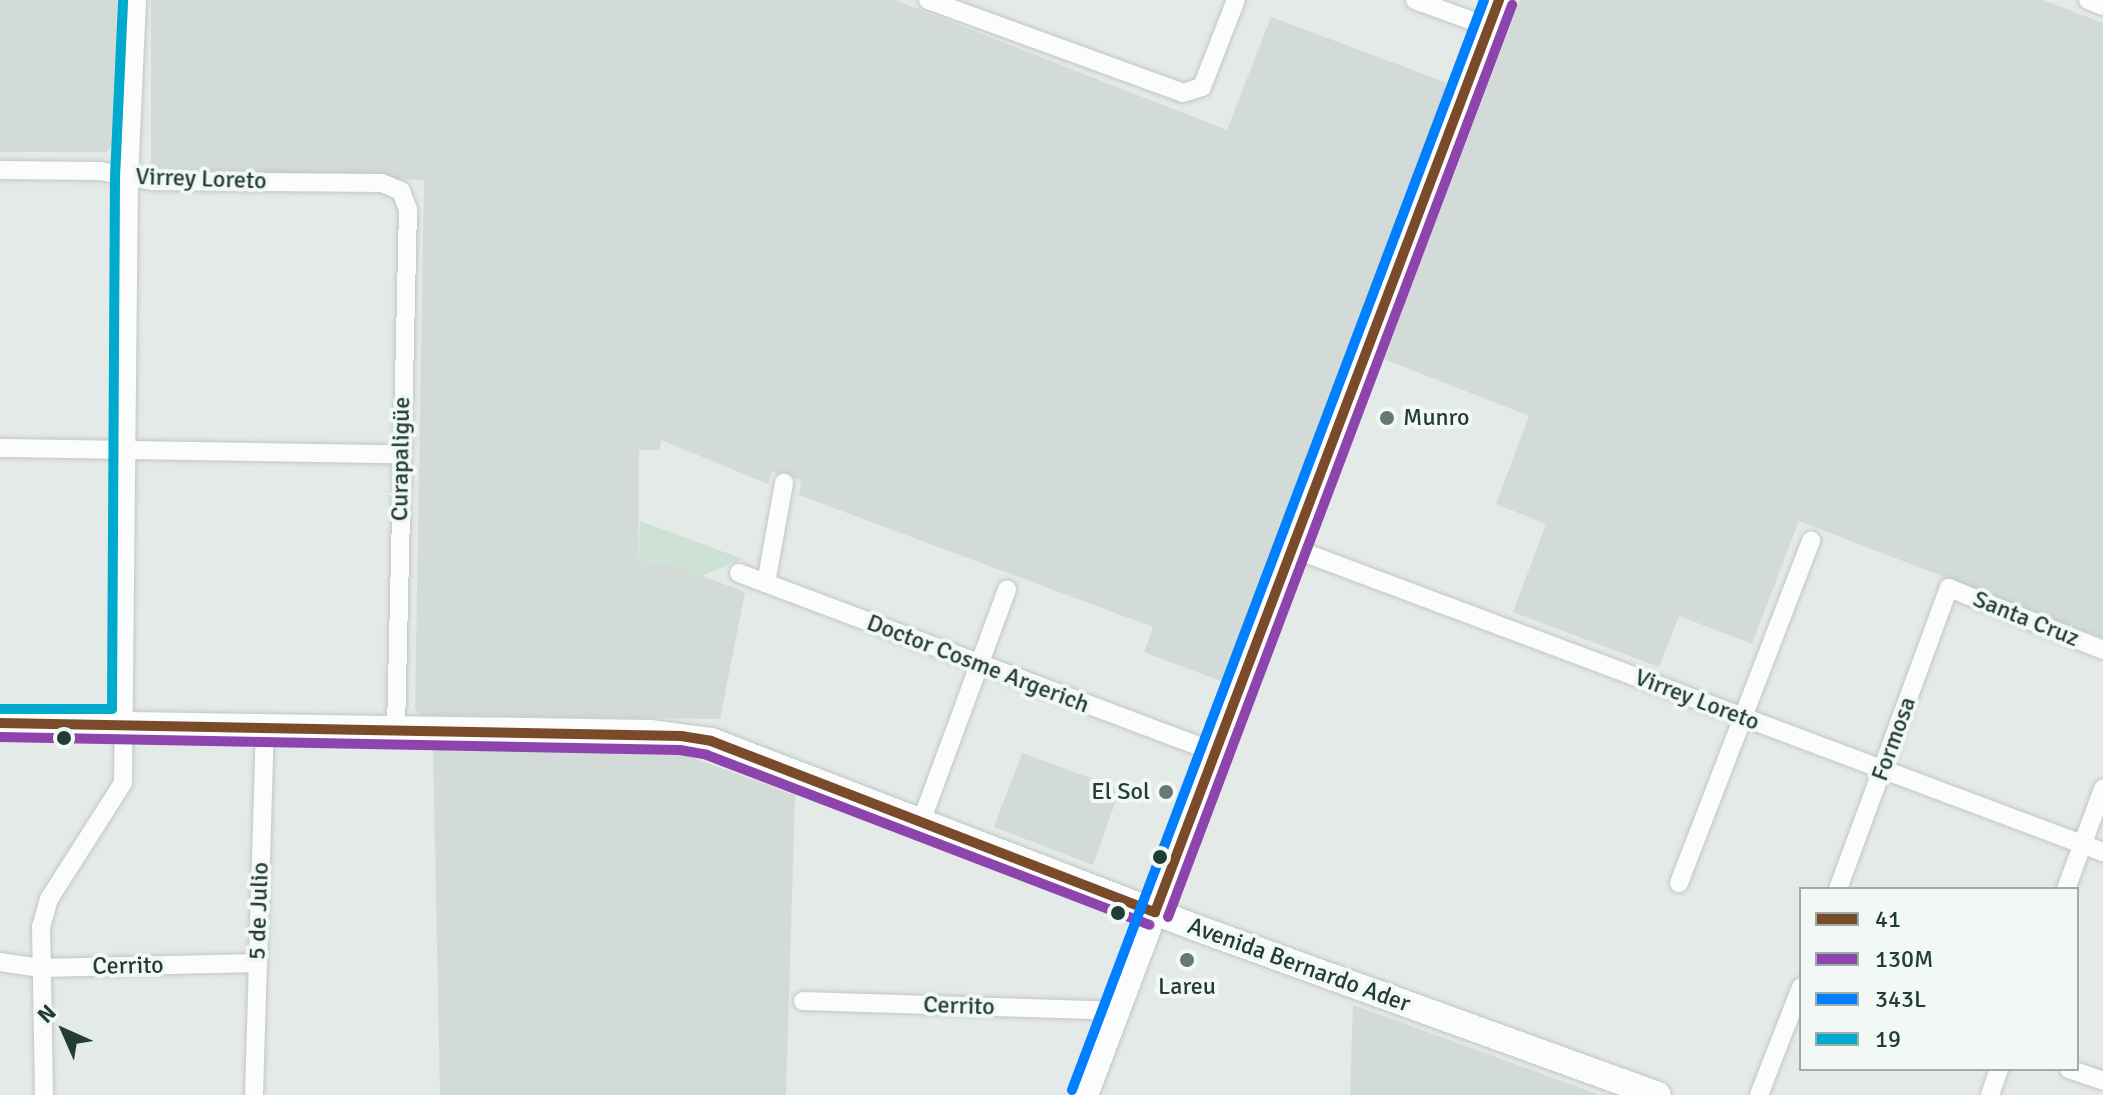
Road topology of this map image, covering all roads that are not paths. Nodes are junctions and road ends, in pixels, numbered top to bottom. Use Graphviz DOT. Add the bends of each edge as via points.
graph roads {
  1 [pos="137,0"];
  2 [pos="928,0"];
  3 [pos="1236,0"];
  4 [pos="1415,0"];
  5 [pos="1499,0"];
  6 [pos="2088,0"];
  7 [pos="956,5"];
  8 [pos="2103,6"];
  9 [pos="1489,27"];
  10 [pos="0,170"];
  11 [pos="129,177"];
  12 [pos="401,191"];
  13 [pos="0,448"];
  14 [pos="126,451"];
  15 [pos="400,454"];
  16 [pos="784,483"];
  17 [pos="1811,541"];
  18 [pos="1292,548"];
  19 [pos="739,573"];
  20 [pos="766,583"];
  21 [pos="1949,588"];
  22 [pos="1007,589"];
  23 [pos="2103,650"];
  24 [pos="978,664"];
  25 [pos="1744,717"];
  26 [pos="0,723"];
  27 [pos="126,723"];
  28 [pos="265,726"];
  29 [pos="396,728"];
  30 [pos="1217,753"];
  31 [pos="1882,769"];
  32 [pos="2103,789"];
  33 [pos="921,822"];
  34 [pos="2083,844"];
  35 [pos="2103,852"];
  36 [pos="1679,883"];
  37 [pos="1839,887"];
  38 [pos="2067,887"];
  39 [pos="1155,912"];
  40 [pos="0,962"];
  41 [pos="257,963"];
  42 [pos="40,968"];
  43 [pos="1799,992"];
  44 [pos="803,1001"];
  45 [pos="1115,1011"];
  46 [pos="1998,1071"];
  47 [pos="2075,1071"];
  48 [pos="2103,1081"];
  49 [pos="44,1095"];
  50 [pos="254,1095"];
  51 [pos="1085,1095"];
  52 [pos="1657,1095"];
  53 [pos="1759,1095"];
  54 [pos="1990,1095"];
  1 -- 11 [label="street"];
  2 -- 7 [label="street"];
  3 -- 7 [label="street" via="1208,77 1193,92 1172,90"];
  4 -- 9 [label="street"];
  5 -- 9 [label="main road"];
  6 -- 8 [label="street"];
  9 -- 18 [label="main road"];
  10 -- 11 [label="street, Virrey Loreto"];
  11 -- 12 [label="street, Virrey Loreto" via="382,183"];
  11 -- 14 [label="street"];
  12 -- 15 [label="street, Curapaligüe" via="408,209"];
  13 -- 14 [label="street"];
  14 -- 15 [label="street"];
  14 -- 27 [label="street"];
  15 -- 29 [label="street, Curapaligüe"];
  16 -- 20 [label="street"];
  17 -- 25 [label="street"];
  18 -- 25 [label="street, Virrey Loreto"];
  18 -- 30 [label="main road"];
  19 -- 20 [label="street, Doctor Cosme Argerich"];
  20 -- 24 [label="street, Doctor Cosme Argerich"];
  21 -- 23 [label="street, Santa Cruz"];
  21 -- 31 [label="street, Formosa"];
  22 -- 24 [label="street"];
  24 -- 30 [label="street, Doctor Cosme Argerich"];
  24 -- 33 [label="street"];
  25 -- 31 [label="street, Virrey Loreto"];
  25 -- 36 [label="street"];
  26 -- 27 [label="main road, Avenida Bernardo Ader"];
  27 -- 28 [label="main road, Avenida Bernardo Ader"];
  27 -- 42 [label="street" via="123,783 49,899"];
  28 -- 29 [label="main road, Avenida Bernardo Ader"];
  28 -- 41 [label="street, 5 de Julio"];
  29 -- 33 [label="main road, Avenida Bernardo Ader" via="650,733 711,741"];
  30 -- 39 [label="main road"];
  31 -- 34 [label="street, Virrey Loreto"];
  31 -- 37 [label="street, Formosa"];
  32 -- 34 [label="street"];
  33 -- 39 [label="main road, Avenida Bernardo Ader"];
  34 -- 35 [label="street, Virrey Loreto"];
  34 -- 38 [label="street"];
  39 -- 45 [label="main road"];
  39 -- 52 [label="main road, Avenida Bernardo Ader"];
  40 -- 42 [label="street, Cerrito"];
  41 -- 42 [label="street, Cerrito"];
  41 -- 50 [label="street, 5 de Julio"];
  42 -- 49 [label="street"];
  43 -- 53 [label="street"];
  44 -- 45 [label="street, Cerrito"];
  45 -- 51 [label="main road"];
  46 -- 54 [label="street"];
  47 -- 48 [label="street"];
}
